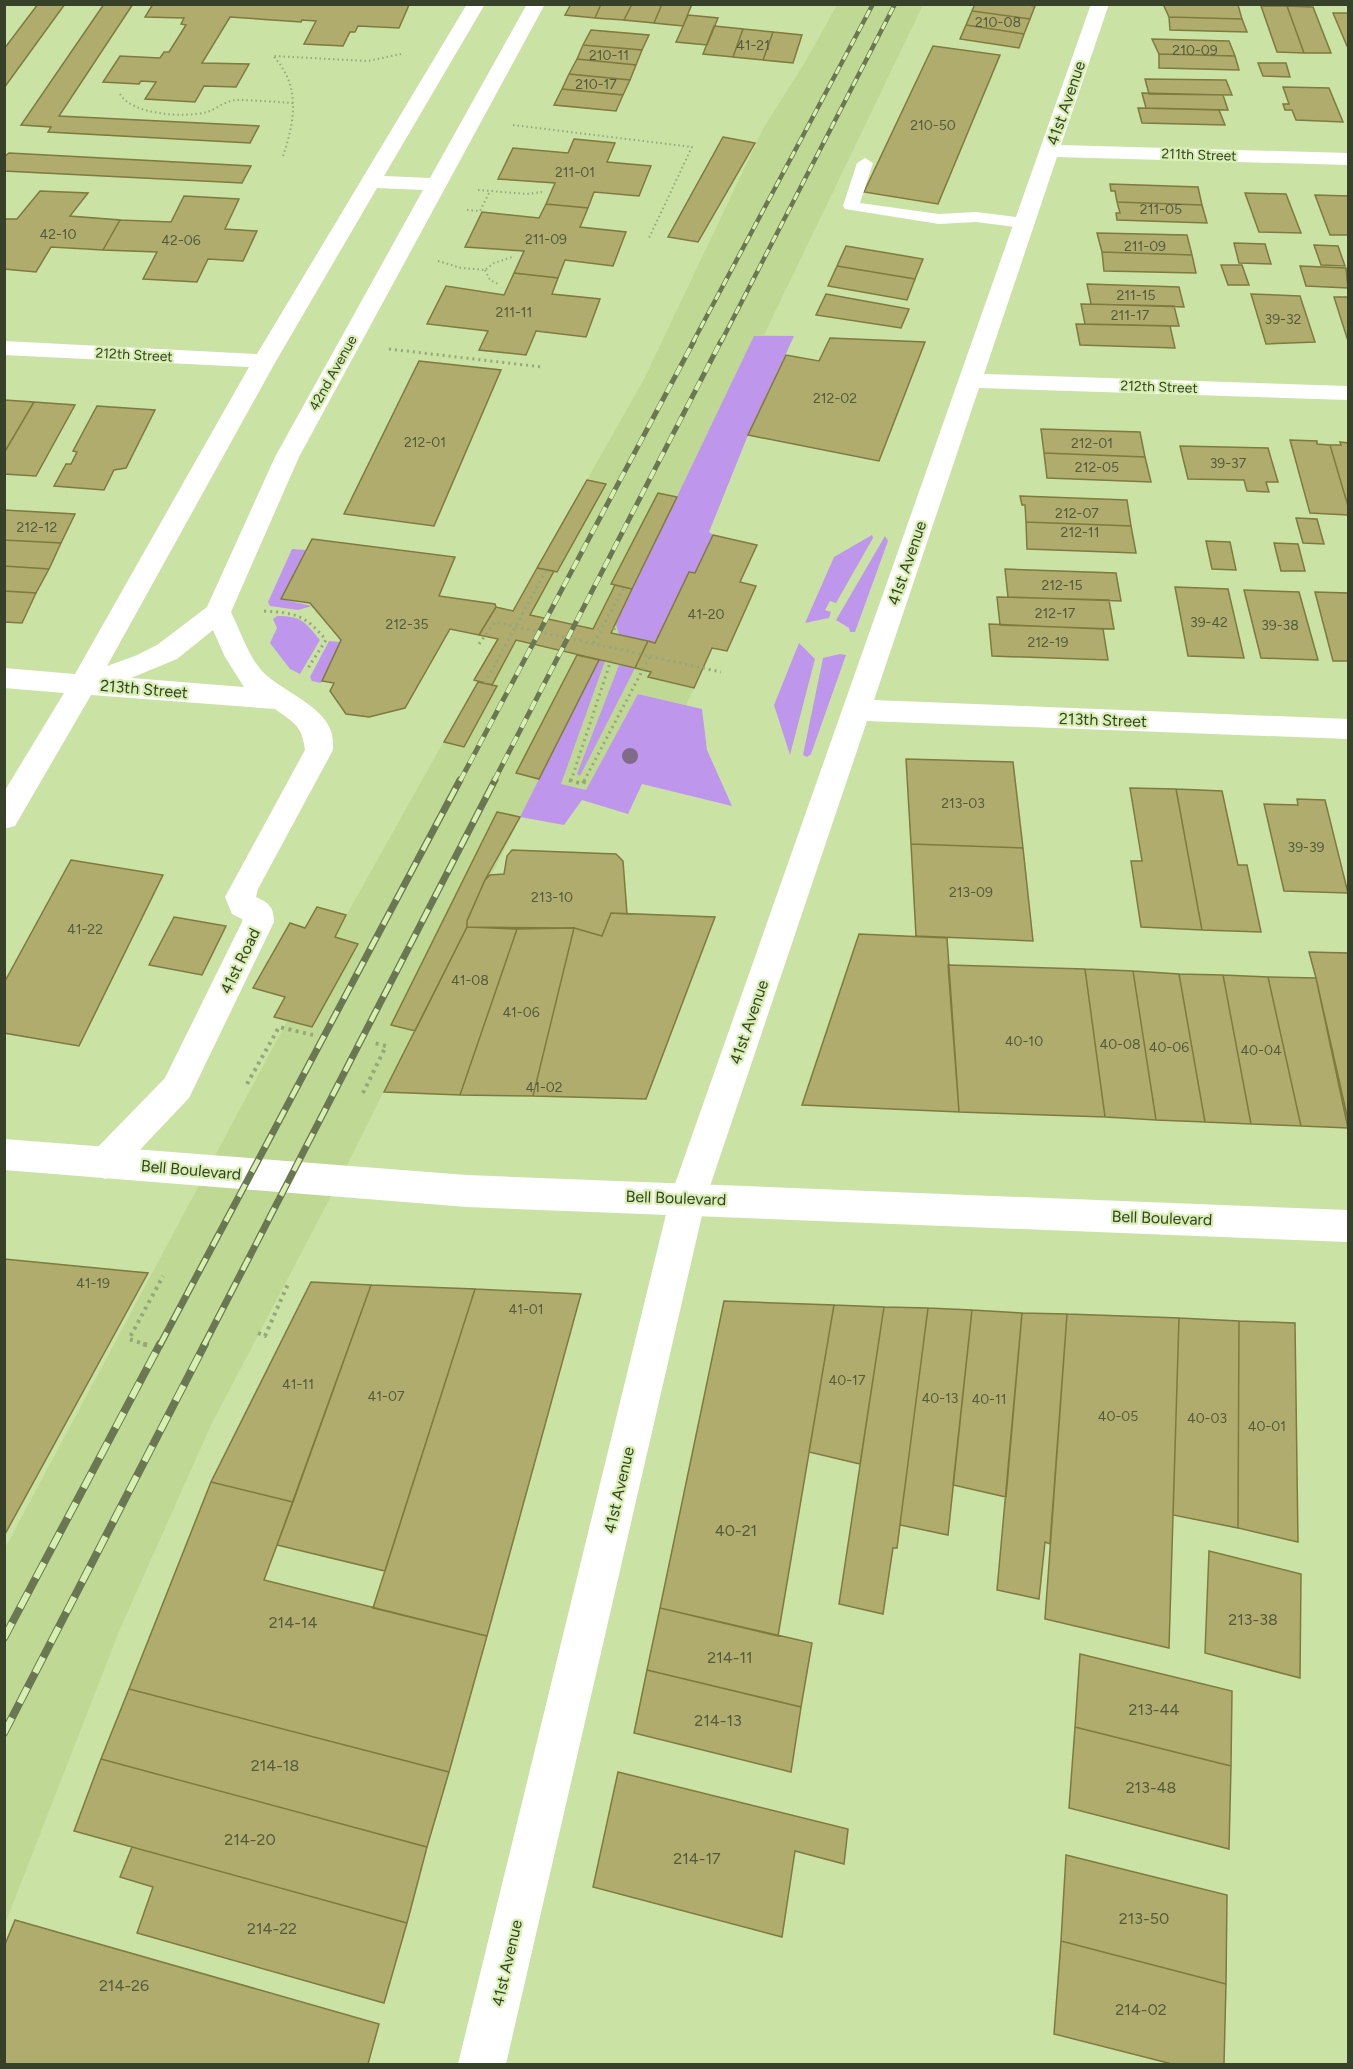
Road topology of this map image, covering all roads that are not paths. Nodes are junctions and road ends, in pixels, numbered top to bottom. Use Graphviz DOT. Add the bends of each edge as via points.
graph roads {
  1 [pos="476,4"];
  2 [pos="536,4"];
  3 [pos="1100,4"];
  4 [pos="1050,151"];
  5 [pos="1348,159"];
  6 [pos="865,163"];
  7 [pos="370,181"];
  8 [pos="437,185"];
  9 [pos="1024,223"];
  10 [pos="4,348"];
  11 [pos="264,361"];
  12 [pos="970,381"];
  13 [pos="1348,393"];
  14 [pos="218,612"];
  15 [pos="4,678"];
  16 [pos="83,684"];
  17 [pos="283,700"];
  18 [pos="857,710"];
  19 [pos="1348,729"];
  20 [pos="4,818"];
  21 [pos="4,1154"];
  22 [pos="105,1163"];
  23 [pos="688,1198"];
  24 [pos="1348,1226"];
  25 [pos="482,2064"];
  1 -- 7 [label="street"];
  2 -- 8 [label="street, 42nd Avenue"];
  3 -- 4 [label="street, 41st Avenue"];
  4 -- 5 [label="street, 211th Street"];
  4 -- 9 [label="street, 41st Avenue"];
  6 -- 9 [label="lane" via="851,206 939,219 976,217"];
  7 -- 8 [label="street"];
  7 -- 11 [label="street"];
  8 -- 14 [label="street, 42nd Avenue" via="287,457"];
  9 -- 12 [label="street, 41st Avenue"];
  10 -- 11 [label="street, 212th Street"];
  11 -- 16 [label="street"];
  12 -- 13 [label="street, 212th Street"];
  12 -- 18 [label="street, 41st Avenue"];
  14 -- 16 [label="street, 42nd Avenue" via="159,656"];
  14 -- 17 [label="street" via="254,680"];
  15 -- 16 [label="street, 213th Street"];
  16 -- 17 [label="street, 213th Street"];
  16 -- 20 [label="street"];
  17 -- 22 [label="street, 41st Road" via="317,731 319,750 243,888 243,905 258,912 258,922 177,1088"];
  18 -- 19 [label="street, 213th Street"];
  18 -- 23 [label="street, 41st Avenue"];
  21 -- 22 [label="street, Bell Boulevard"];
  22 -- 23 [label="street, Bell Boulevard" via="466,1191"];
  23 -- 24 [label="street, Bell Boulevard"];
  23 -- 25 [label="street, 41st Avenue"];
}
